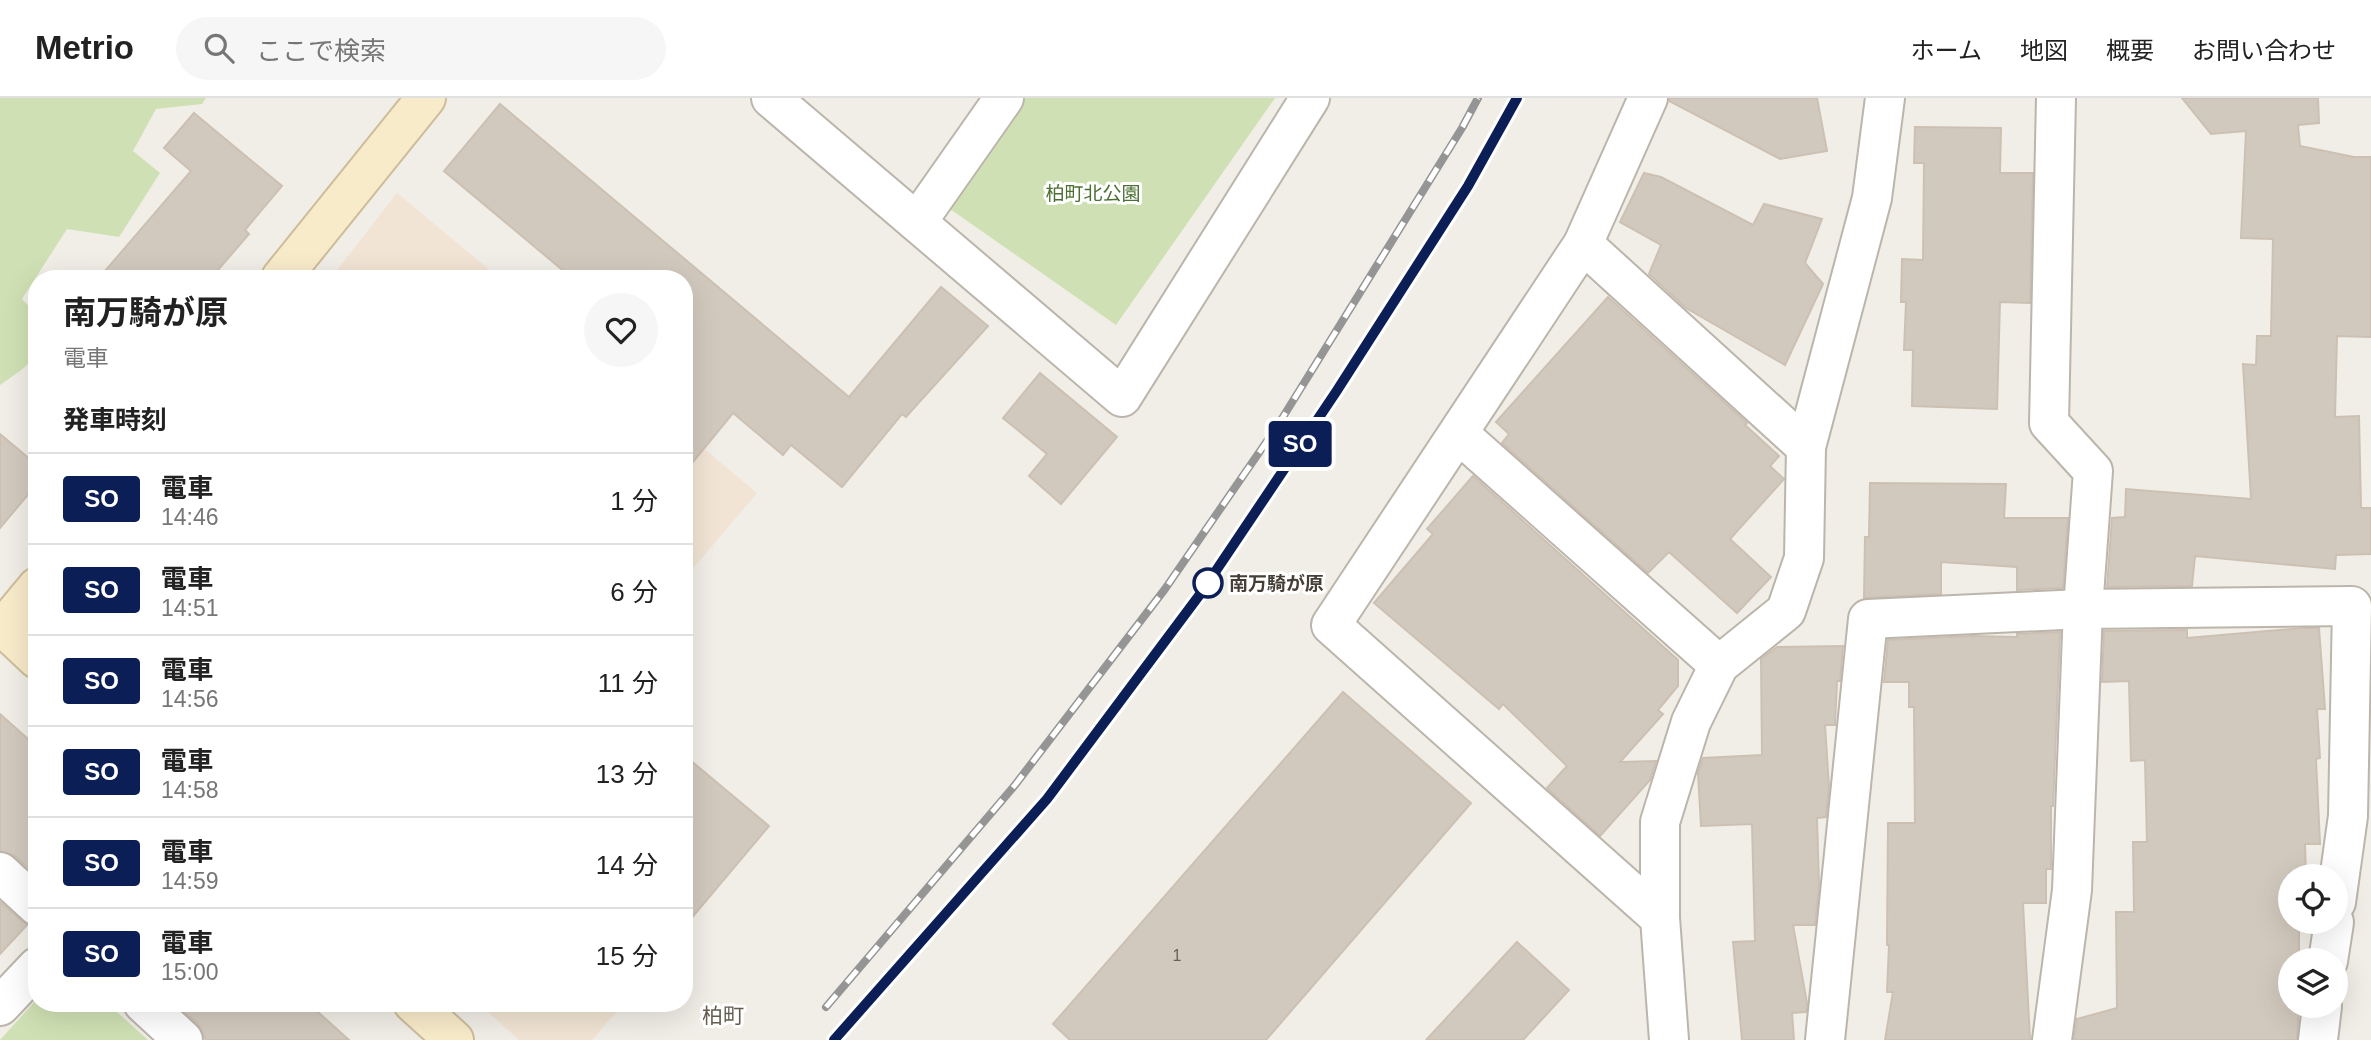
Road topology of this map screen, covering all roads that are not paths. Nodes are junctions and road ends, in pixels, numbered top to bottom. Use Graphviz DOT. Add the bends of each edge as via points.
graph roads {
  1 [pos="426,98"];
  2 [pos="771,98"];
  3 [pos="1004,98"];
  4 [pos="1310,98"];
  5 [pos="1648,98"];
  6 [pos="1885,98"];
  7 [pos="2056,98"];
  8 [pos="917,222"];
  9 [pos="1583,244"];
  10 [pos="287,270"];
  11 [pos="1460,434"];
  12 [pos="1806,447"];
  13 [pos="28,597"];
  14 [pos="2082,609"];
  15 [pos="1,627"];
  16 [pos="28,651"];
  17 [pos="1719,665"];
  18 [pos="2341,864"];
  19 [pos="0,872"];
  20 [pos="28,898"];
  21 [pos="1660,918"];
  22 [pos="28,976"];
  23 [pos="0,1006"];
  24 [pos="153,1012"];
  25 [pos="423,1012"];
  26 [pos="2321,1018"];
  27 [pos="184,1040"];
  28 [pos="454,1040"];
  29 [pos="1669,1040"];
  30 [pos="1825,1040"];
  31 [pos="2052,1040"];
  32 [pos="2318,1040"];
  1 -- 10 [label="street"];
  2 -- 8 [label="street"];
  3 -- 8 [label="street"];
  4 -- 8 [label="street" via="1122,397"];
  5 -- 9 [label="street"];
  6 -- 12 [label="street" via="1872,198"];
  7 -- 14 [label="street" via="2049,424 2093,471"];
  9 -- 11 [label="street"];
  9 -- 12 [label="street"];
  11 -- 17 [label="street"];
  11 -- 21 [label="street" via="1331,625"];
  12 -- 17 [label="street" via="1804,558 1786,611"];
  13 -- 15 [label="street"];
  14 -- 18 [label="street" via="2352,606 2348,816"];
  14 -- 30 [label="street" via="1868,619"];
  14 -- 31 [label="street" via="2072,890"];
  15 -- 16 [label="street"];
  17 -- 21 [label="street" via="1691,722 1660,822"];
  19 -- 20 [label="street"];
  21 -- 29 [label="street"];
  22 -- 23 [label="street"];
  24 -- 27 [label="street"];
  25 -- 28 [label="street"];
  26 -- 32 [label="street"];
}
